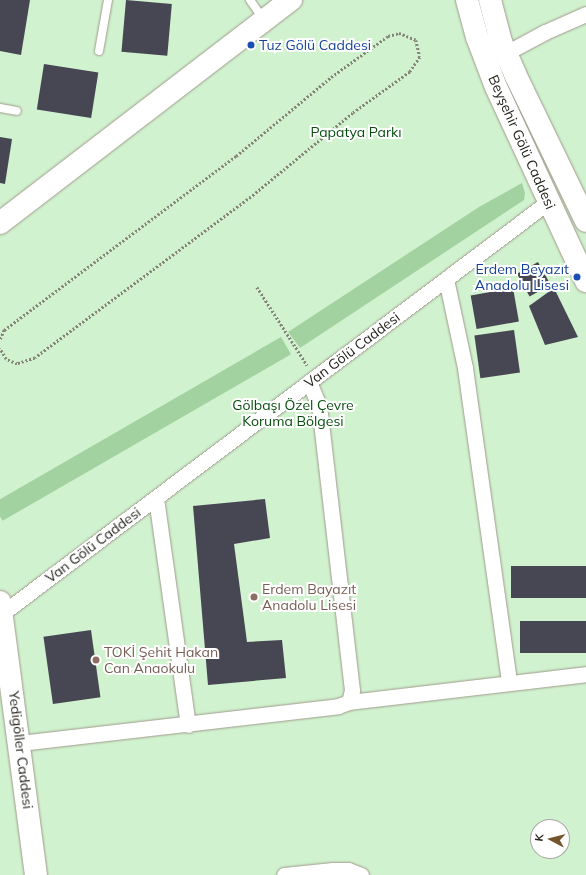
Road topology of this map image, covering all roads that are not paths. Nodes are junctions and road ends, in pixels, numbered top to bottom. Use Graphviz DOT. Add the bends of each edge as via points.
graph roads {
  1 [pos="108,0"];
  2 [pos="250,0"];
  3 [pos="291,0"];
  4 [pos="467,0"];
  5 [pos="490,0"];
  6 [pos="586,14"];
  7 [pos="265,20"];
  8 [pos="99,51"];
  9 [pos="506,53"];
  10 [pos="0,108"];
  11 [pos="17,111"];
  12 [pos="563,174"];
  13 [pos="549,202"];
  14 [pos="582,212"];
  15 [pos="0,223"];
  16 [pos="446,279"];
  17 [pos="586,281"];
  18 [pos="309,382"];
  19 [pos="156,498"];
  20 [pos="1,610"];
  21 [pos="586,674"];
  22 [pos="509,682"];
  23 [pos="349,702"];
  24 [pos="188,725"];
  25 [pos="20,744"];
  26 [pos="36,875"];
  27 [pos="284,875"];
  28 [pos="361,875"];
  1 -- 8 [label="lane"];
  2 -- 7 [label="lane"];
  3 -- 7 [label="street"];
  4 -- 13 [label="street, Beyşehir Gölü Caddesi" via="484,58"];
  5 -- 9 [label="street"];
  6 -- 9 [label="street"];
  7 -- 15 [label="street"];
  9 -- 12 [label="street"];
  10 -- 11 [label="lane"];
  12 -- 13 [label="street"];
  12 -- 14 [label="street"];
  13 -- 14 [label="street"];
  13 -- 16 [label="street, Van Gölü Caddesi"];
  13 -- 17 [label="street, Beyşehir Gölü Caddesi"];
  16 -- 18 [label="street, Van Gölü Caddesi"];
  16 -- 22 [label="street" via="465,368"];
  18 -- 19 [label="street, Van Gölü Caddesi"];
  18 -- 23 [label="street" via="319,405 352,690"];
  19 -- 20 [label="street, Van Gölü Caddesi"];
  19 -- 24 [label="street"];
  20 -- 25 [label="street, Yedigöller Caddesi"];
  21 -- 22 [label="street"];
  22 -- 23 [label="street"];
  23 -- 24 [label="street" via="338,706"];
  24 -- 25 [label="street"];
  25 -- 26 [label="street, Yedigöller Caddesi"];
  27 -- 28 [label="street" via="348,870"];
}
